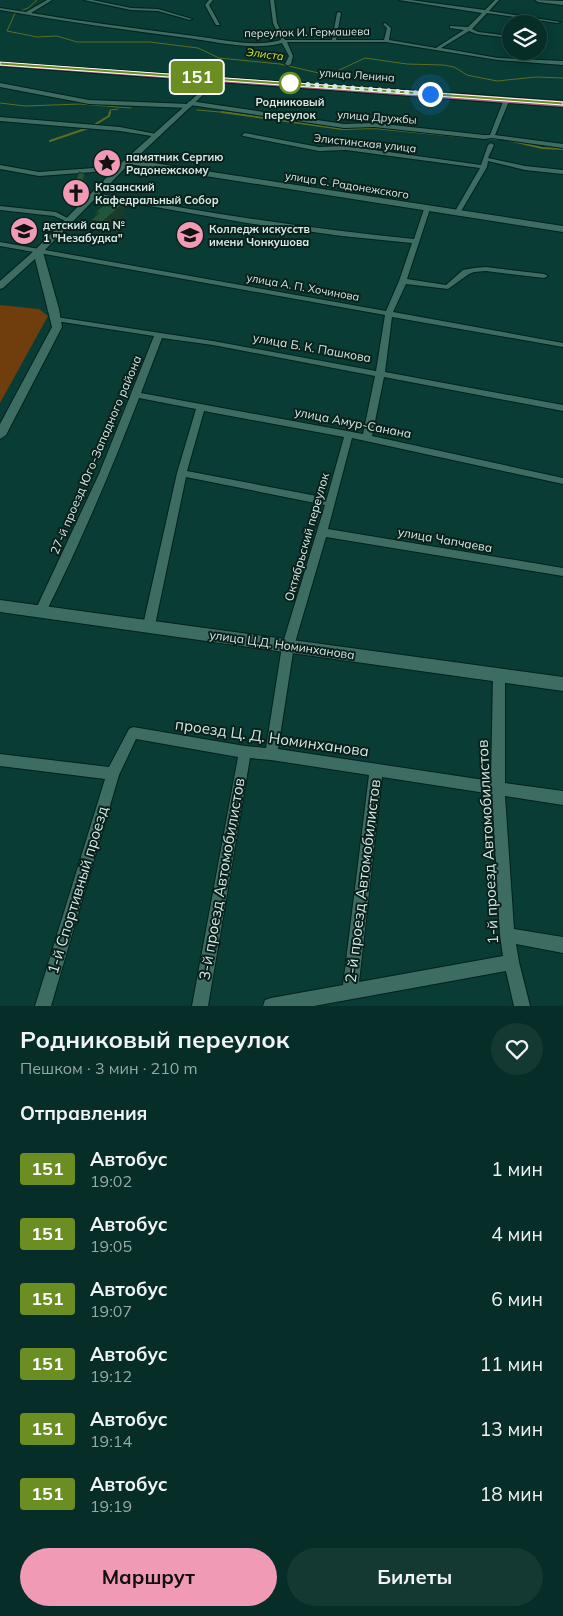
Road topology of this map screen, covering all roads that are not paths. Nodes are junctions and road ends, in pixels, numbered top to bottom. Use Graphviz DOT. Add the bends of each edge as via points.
graph roads {
  1 [pos="50,0"];
  2 [pos="86,0"];
  3 [pos="211,0"];
  4 [pos="272,0"];
  5 [pos="400,0"];
  6 [pos="497,0"];
  7 [pos="538,0"];
  8 [pos="563,3"];
  9 [pos="0,9"];
  10 [pos="487,12"];
  11 [pos="28,13"];
  12 [pos="339,13"];
  13 [pos="190,19"];
  14 [pos="558,22"];
  15 [pos="218,24"];
  16 [pos="385,24"];
  17 [pos="452,27"];
  18 [pos="469,29"];
  19 [pos="502,36"];
  20 [pos="334,40"];
  21 [pos="283,41"];
  22 [pos="386,42"];
  23 [pos="437,49"];
  24 [pos="0,63"];
  25 [pos="563,63"];
  26 [pos="288,64"];
  27 [pos="219,77"];
  28 [pos="0,85"];
  29 [pos="507,99"];
  30 [pos="563,103"];
  31 [pos="190,105"];
  32 [pos="0,119"];
  33 [pos="158,135"];
  34 [pos="245,135"];
  35 [pos="492,136"];
  36 [pos="491,145"];
  37 [pos="563,146"];
  38 [pos="485,158"];
  39 [pos="128,162"];
  40 [pos="0,167"];
  41 [pos="484,167"];
  42 [pos="122,168"];
  43 [pos="563,172"];
  44 [pos="94,195"];
  45 [pos="0,208"];
  46 [pos="427,208"];
  47 [pos="457,213"];
  48 [pos="68,220"];
  49 [pos="563,230"];
  50 [pos="416,242"];
  51 [pos="0,244"];
  52 [pos="38,252"];
  53 [pos="544,276"];
  54 [pos="403,281"];
  55 [pos="0,286"];
  56 [pos="389,313"];
  57 [pos="56,319"];
  58 [pos="159,334"];
  59 [pos="563,345"];
  60 [pos="380,374"];
  61 [pos="137,395"];
  62 [pos="201,407"];
  63 [pos="563,408"];
  64 [pos="349,434"];
  65 [pos="0,435"];
  66 [pos="367,438"];
  67 [pos="182,473"];
  68 [pos="563,481"];
  69 [pos="331,502"];
  70 [pos="322,532"];
  71 [pos="563,572"];
  72 [pos="0,606"];
  73 [pos="41,611"];
  74 [pos="149,625"];
  75 [pos="288,646"];
  76 [pos="499,675"];
  77 [pos="563,684"];
  78 [pos="245,752"];
  79 [pos="271,754"];
  80 [pos="0,760"];
  81 [pos="376,770"];
  82 [pos="113,774"];
  83 [pos="498,788"];
  84 [pos="563,798"];
  85 [pos="507,935"];
  86 [pos="563,945"];
  87 [pos="510,962"];
  88 [pos="350,992"];
  89 [pos="43,1006"];
  90 [pos="200,1006"];
  91 [pos="270,1006"];
  92 [pos="522,1006"];
  1 -- 11 [label="street"];
  2 -- 13 [label="street" via="131,9 158,10"];
  3 -- 15 [label="street" via="207,5"];
  4 -- 21 [label="street"];
  5 -- 10 [label="street"];
  6 -- 10 [label="street"];
  7 -- 8 [label="street"];
  9 -- 11 [label="street, переулок И. Гермашева" via="5,13"];
  10 -- 14 [label="street"];
  10 -- 18 [label="street"];
  11 -- 21 [label="street, переулок И. Гермашева" via="238,43 269,45"];
  12 -- 20 [label="street"];
  16 -- 22 [label="street" via="389,28"];
  17 -- 18 [label="street"];
  18 -- 19 [label="street"];
  18 -- 23 [label="street"];
  20 -- 21 [label="street, переулок И. Гермашева"];
  20 -- 22 [label="street, переулок И. Гермашева"];
  21 -- 26 [label="street" via="291,56"];
  22 -- 23 [label="street, переулок И. Гермашева"];
  23 -- 25 [label="street, переулок И. Гермашева" via="498,59"];
  24 -- 27 [label="main road, улица Ленина"];
  27 -- 29 [label="main road, улица Ленина"];
  27 -- 30 [label="main road, улица Ленина"];
  27 -- 31 [label="street"];
  28 -- 31 [label="street, улица Дружбы" via="89,102"];
  29 -- 30 [label="main road, улица Ленина"];
  29 -- 35 [label="street"];
  31 -- 33 [label="street"];
  31 -- 35 [label="street, улица Дружбы" via="344,126 374,125"];
  32 -- 33 [label="street"];
  33 -- 39 [label="street"];
  34 -- 41 [label="street, Элистинская улица" via="319,149 346,148"];
  35 -- 37 [label="street, улица Дружбы"];
  36 -- 38 [label="street"];
  38 -- 41 [label="street"];
  38 -- 43 [label="street" via="525,168"];
  39 -- 42 [label="street"];
  39 -- 46 [label="street, улица С. Радонежского"];
  40 -- 42 [label="street" via="39,174"];
  41 -- 47 [label="street"];
  42 -- 44 [label="street"];
  44 -- 48 [label="street"];
  44 -- 50 [label="street" via="247,221"];
  45 -- 48 [label="street" via="56,214"];
  46 -- 47 [label="street, улица С. Радонежского"];
  46 -- 50 [label="street"];
  47 -- 49 [label="street, улица С. Радонежского"];
  48 -- 52 [label="street"];
  50 -- 54 [label="street"];
  51 -- 52 [label="street, улица А. П. Хочинова"];
  52 -- 55 [label="street"];
  52 -- 56 [label="street, улица А. П. Хочинова"];
  52 -- 57 [label="street"];
  53 -- 54 [label="street" via="486,269 466,272 448,287"];
  54 -- 56 [label="street"];
  56 -- 59 [label="street, улица А. П. Хочинова"];
  56 -- 60 [label="street"];
  57 -- 58 [label="street, улица Б. К. Пашкова"];
  57 -- 65 [label="street" via="57,327"];
  58 -- 60 [label="street, улица Б. К. Пашкова"];
  58 -- 61 [label="street, 27-й проезд Юго-Западного района"];
  60 -- 63 [label="street, улица Б. К. Пашкова"];
  60 -- 66 [label="street"];
  61 -- 62 [label="street, улица Амур-Санана"];
  61 -- 73 [label="street, 27-й проезд Юго-Западного района" via="80,532"];
  62 -- 64 [label="street, улица Амур-Санана"];
  62 -- 67 [label="street"];
  64 -- 66 [label="street, улица Амур-Санана"];
  64 -- 69 [label="street, Октябрьский переулок"];
  66 -- 68 [label="street, улица Амур-Санана"];
  67 -- 69 [label="street"];
  67 -- 74 [label="street"];
  69 -- 70 [label="street, Октябрьский переулок"];
  70 -- 71 [label="street, улица Чапчаева"];
  70 -- 75 [label="street, Октябрьский переулок"];
  72 -- 73 [label="street, улица Ц.Д. Номинханова"];
  73 -- 74 [label="street, улица Ц.Д. Номинханова"];
  74 -- 75 [label="street, улица Ц.Д. Номинханова"];
  75 -- 76 [label="street, улица Ц.Д. Номинханова"];
  75 -- 79 [label="street"];
  76 -- 77 [label="street, улица Ц.Д. Номинханова"];
  76 -- 83 [label="street, 1-й проезд Автомобилистов"];
  78 -- 79 [label="street, проезд Ц. Д. Номинханова"];
  78 -- 82 [label="street, проезд Ц. Д. Номинханова" via="133,733"];
  78 -- 90 [label="street, 3-й проезд Автомобилистов"];
  79 -- 81 [label="street, проезд Ц. Д. Номинханова"];
  80 -- 82 [label="street"];
  81 -- 83 [label="street, проезд Ц. Д. Номинханова"];
  81 -- 88 [label="street, 2-й проезд Автомобилистов"];
  82 -- 89 [label="street, 1-й Спортивный проезд"];
  83 -- 84 [label="street, проезд Ц. Д. Номинханова"];
  83 -- 85 [label="street, 1-й проезд Автомобилистов"];
  85 -- 86 [label="street"];
  85 -- 87 [label="street, 1-й проезд Автомобилистов"];
  87 -- 88 [label="street"];
  87 -- 92 [label="street, 1-й проезд Автомобилистов"];
  88 -- 91 [label="street"];
}
